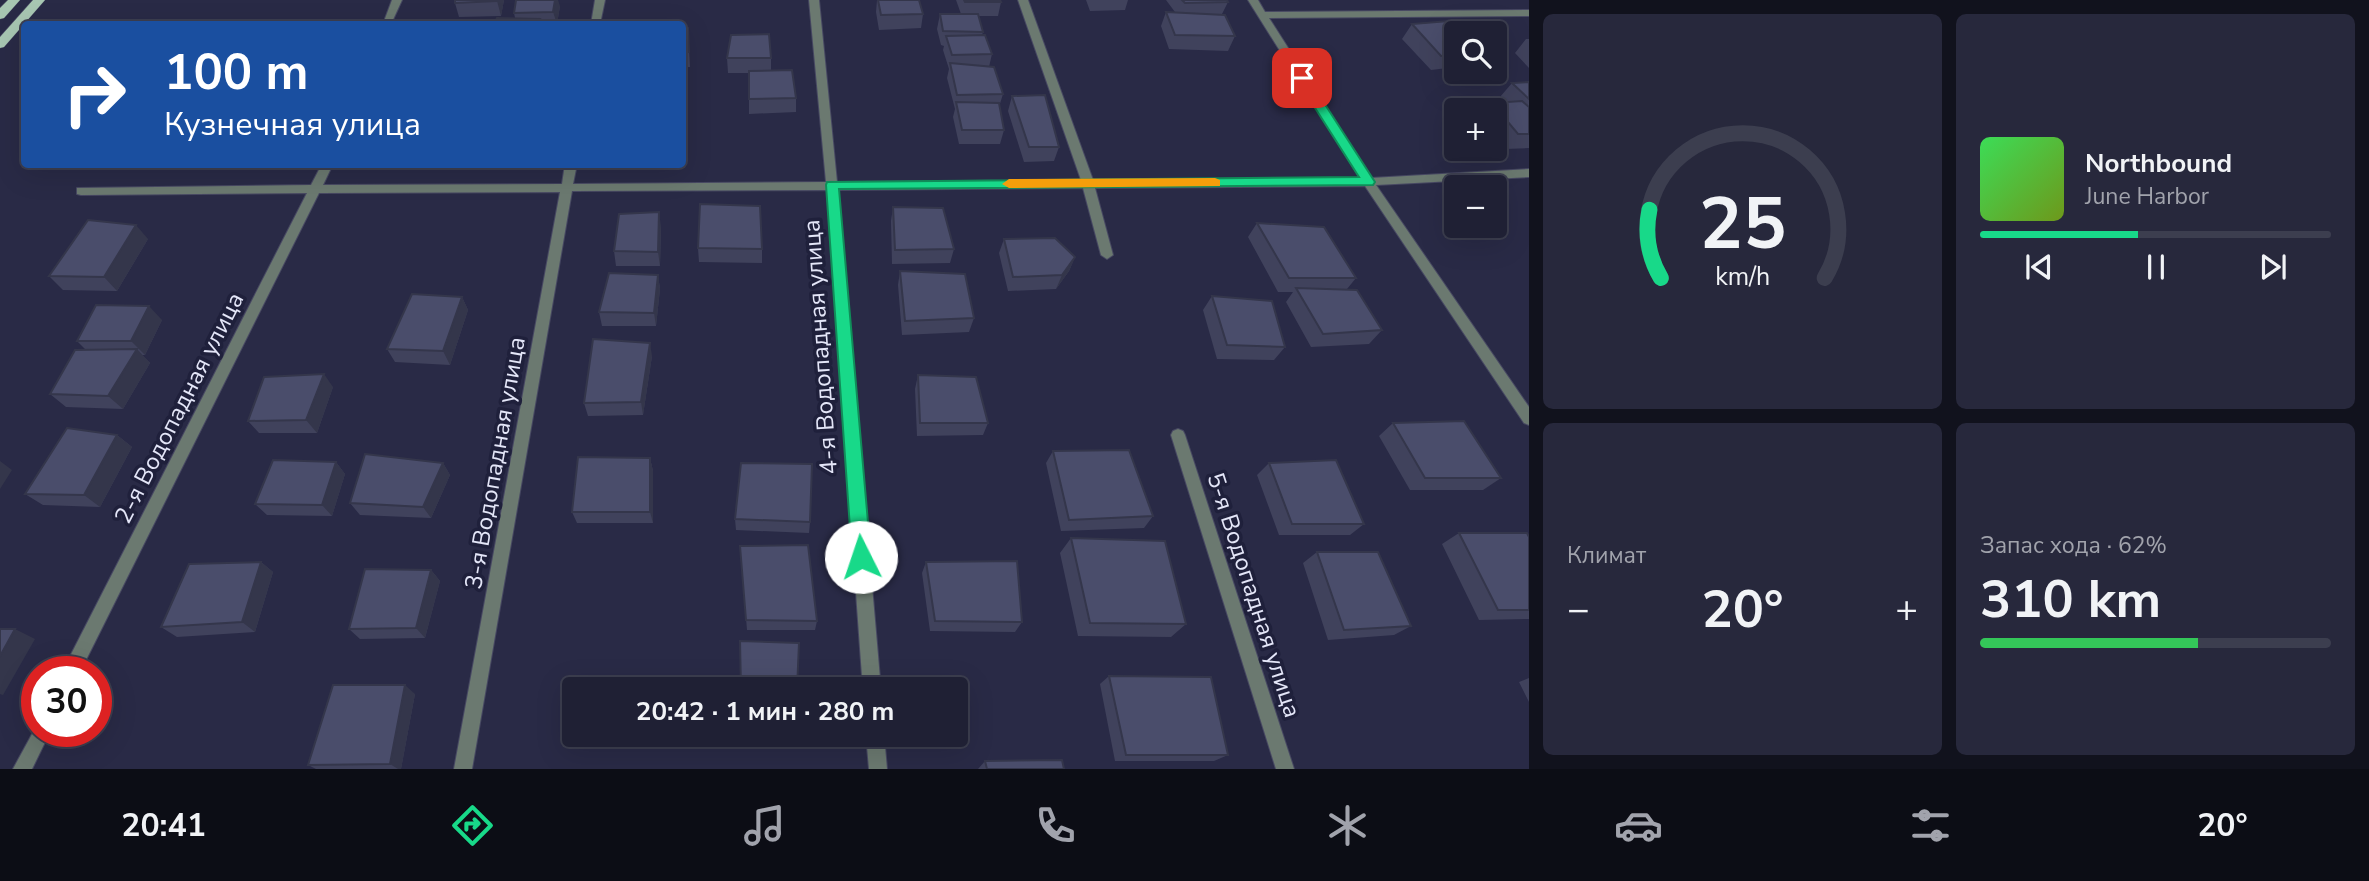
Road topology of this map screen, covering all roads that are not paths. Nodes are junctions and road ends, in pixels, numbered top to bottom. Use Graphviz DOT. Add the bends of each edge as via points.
graph roads {
  1 [pos="13,0"];
  2 [pos="39,0"];
  3 [pos="397,0"];
  4 [pos="600,0"];
  5 [pos="814,0"];
  6 [pos="1023,0"];
  7 [pos="1253,0"];
  8 [pos="1529,13"];
  9 [pos="0,15"];
  10 [pos="1262,15"];
  11 [pos="388,21"];
  12 [pos="596,21"];
  13 [pos="0,44"];
  14 [pos="326,168"];
  15 [pos="570,168"];
  16 [pos="1529,173"];
  17 [pos="1368,182"];
  18 [pos="1088,183"];
  19 [pos="832,185"];
  20 [pos="568,186"];
  21 [pos="317,190"];
  22 [pos="81,191"];
  23 [pos="1107,255"];
  24 [pos="1529,419"];
  25 [pos="1178,435"];
  26 [pos="79,656"];
  27 [pos="871,677"];
  28 [pos="33,747"];
  29 [pos="877,747"];
  30 [pos="22,769"];
  31 [pos="463,769"];
  32 [pos="878,769"];
  33 [pos="1285,769"];
  1 -- 9 [label="main road"];
  2 -- 13 [label="main road"];
  3 -- 11 [label="street"];
  4 -- 12 [label="street"];
  5 -- 19 [label="street, 4-я Водопадная улица"];
  6 -- 18 [label="street"];
  7 -- 10 [label="street"];
  8 -- 10 [label="street"];
  10 -- 17 [label="street"];
  14 -- 21 [label="street, 2-я Водопадная улица"];
  15 -- 20 [label="street, 3-я Водопадная улица"];
  16 -- 17 [label="street"];
  17 -- 18 [label="street"];
  17 -- 24 [label="street"];
  18 -- 19 [label="street"];
  18 -- 23 [label="street"];
  19 -- 20 [label="street"];
  19 -- 27 [label="street, 4-я Водопадная улица"];
  20 -- 21 [label="street"];
  20 -- 31 [label="street, 3-я Водопадная улица"];
  21 -- 22 [label="street"];
  21 -- 26 [label="street, 2-я Водопадная улица"];
  25 -- 33 [label="street, 5-я Водопадная улица"];
  28 -- 30 [label="street"];
  29 -- 32 [label="street"];
}
